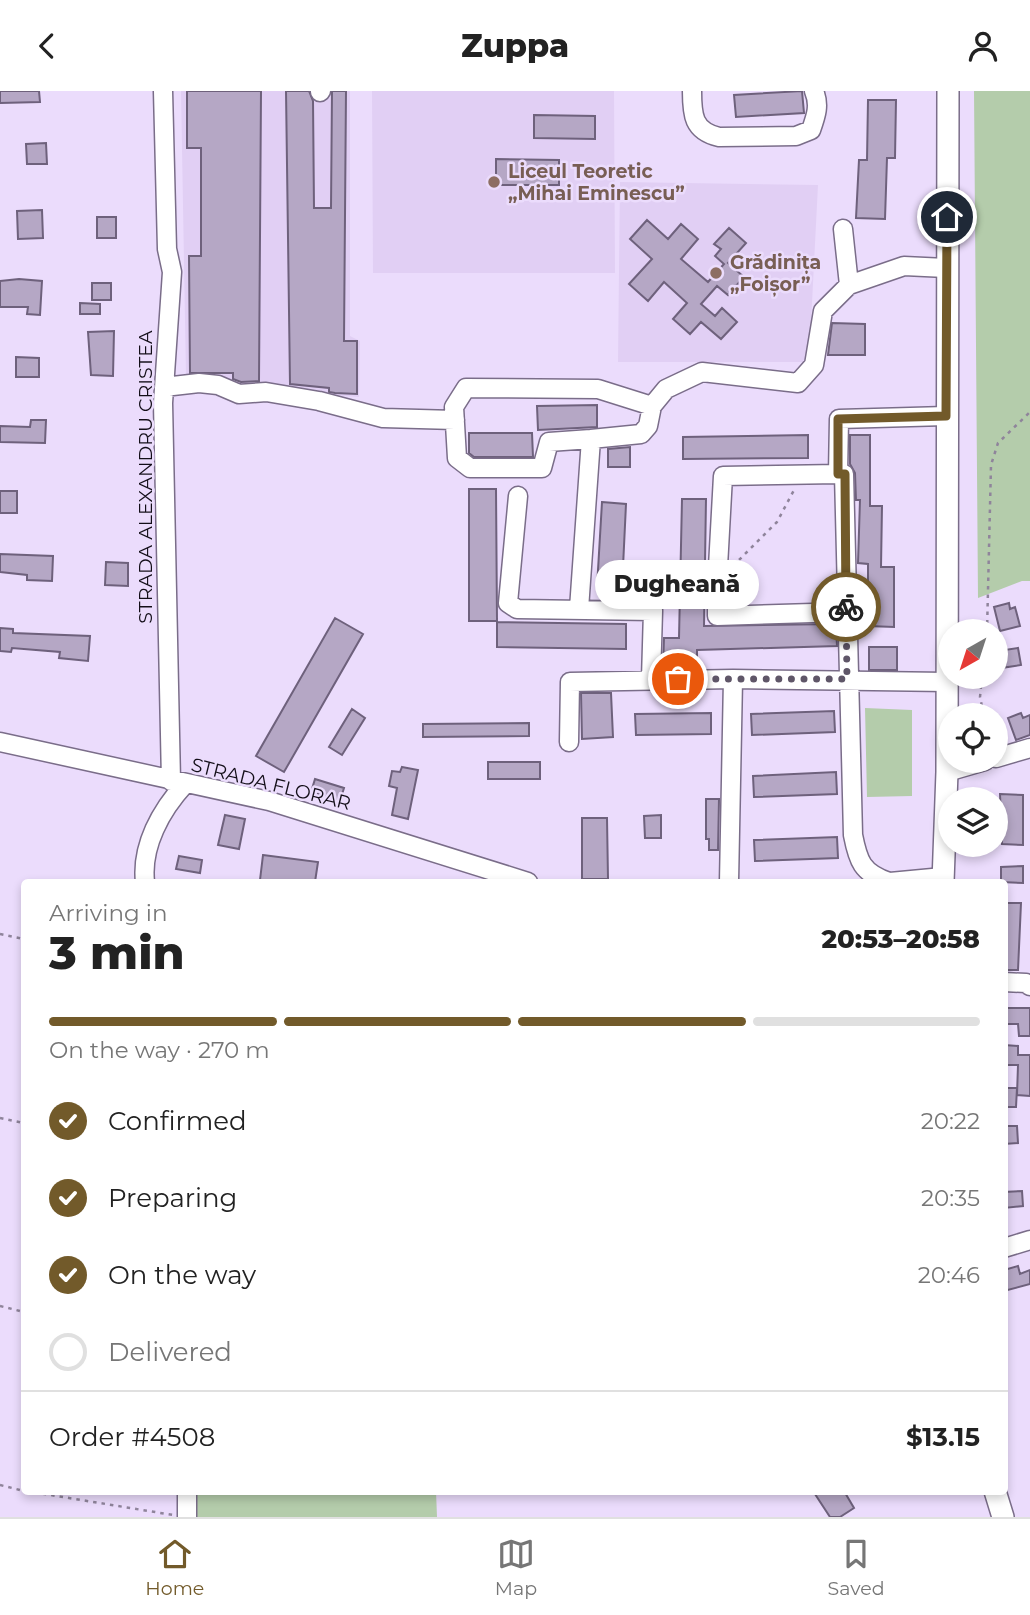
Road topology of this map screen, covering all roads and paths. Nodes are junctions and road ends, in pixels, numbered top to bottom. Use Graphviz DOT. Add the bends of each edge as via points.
graph roads {
  1 [pos="163,91"];
  2 [pos="692,91"];
  3 [pos="814,91"];
  4 [pos="948,91"];
  5 [pos="844,229"];
  6 [pos="946,268"];
  7 [pos="849,285"];
  8 [pos="164,387"];
  9 [pos="652,406"];
  10 [pos="1030,412"];
  11 [pos="946,416"];
  12 [pos="455,420"];
  13 [pos="591,439"];
  14 [pos="838,474"];
  15 [pos="802,475"];
  16 [pos="518,496"];
  17 [pos="652,572"];
  18 [pos="717,587"];
  19 [pos="579,609"];
  20 [pos="653,611"];
  21 [pos="846,612"];
  22 [pos="947,619"];
  23 [pos="987,619"];
  24 [pos="651,679"];
  25 [pos="733,679"];
  26 [pos="847,679"];
  27 [pos="938,683"];
  28 [pos="569,741"];
  29 [pos="0,742"];
  30 [pos="1030,748"];
  31 [pos="1008,754"];
  32 [pos="947,773"];
  33 [pos="178,783"];
  34 [pos="145,879"];
  35 [pos="518,879"];
  36 [pos="729,879"];
  37 [pos="882,879"];
  38 [pos="943,879"];
  39 [pos="0,934"];
  40 [pos="21,938"];
  41 [pos="1008,982"];
  42 [pos="1030,986"];
  43 [pos="0,1118"];
  44 [pos="21,1122"];
  45 [pos="1030,1240"];
  46 [pos="1008,1247"];
  47 [pos="0,1306"];
  48 [pos="21,1311"];
  49 [pos="0,1485"];
  50 [pos="21,1490"];
  51 [pos="47,1495"];
  52 [pos="187,1495"];
  53 [pos="996,1495"];
  54 [pos="187,1516"];
  55 [pos="1003,1517"];
  1 -- 8 [label="street, STRADA ALEXANDRU CRISTEA" via="167,249 172,272"];
  2 -- 3 [label="street" via="695,122 707,134 719,137 796,136 811,130 817,115"];
  4 -- 6 [label="main road"];
  5 -- 7 [label="street"];
  6 -- 7 [label="street" via="904,266"];
  6 -- 11 [label="main road"];
  7 -- 9 [label="street" via="823,311 814,365 798,383 702,372 666,389"];
  8 -- 12 [label="street" via="218,385 239,394 266,391 383,418"];
  8 -- 33 [label="street, STRADA ALEXANDRU CRISTEA"];
  9 -- 12 [label="street" via="598,389 466,388 454,407"];
  9 -- 13 [label="street" via="648,426 641,434"];
  10 -- 23 [label="path" via="998,443 991,465"];
  11 -- 14 [label="street" via="838,419"];
  11 -- 22 [label="main road"];
  12 -- 13 [label="street" via="457,458 470,468 542,468 550,442"];
  13 -- 19 [label="street"];
  14 -- 15 [label="street"];
  14 -- 21 [label="street" via="845,474"];
  15 -- 18 [label="path" via="777,522"];
  15 -- 18 [label="street" via="723,476"];
  16 -- 19 [label="street" via="508,603 517,609"];
  17 -- 20 [label="street"];
  18 -- 21 [label="street" via="717,616"];
  19 -- 20 [label="street"];
  20 -- 24 [label="street"];
  21 -- 26 [label="street"];
  24 -- 25 [label="street"];
  24 -- 28 [label="street" via="570,682"];
  25 -- 26 [label="street"];
  25 -- 36 [label="street"];
  26 -- 27 [label="street"];
  26 -- 37 [label="street" via="855,848 867,873"];
  29 -- 33 [label="street, STRADA FLORAR"];
  30 -- 31 [label="street"];
  32 -- 38 [label="main road"];
  33 -- 34 [label="street" via="154,831"];
  33 -- 35 [label="street, STRADA FLORAR" via="269,801"];
  39 -- 40 [label="path"];
  41 -- 42 [label="street"];
  43 -- 44 [label="path"];
  45 -- 46 [label="street"];
  47 -- 48 [label="path"];
  49 -- 50 [label="path"];
  51 -- 54 [label="path"];
  52 -- 54 [label="street"];
  53 -- 55 [label="main road"];
}
